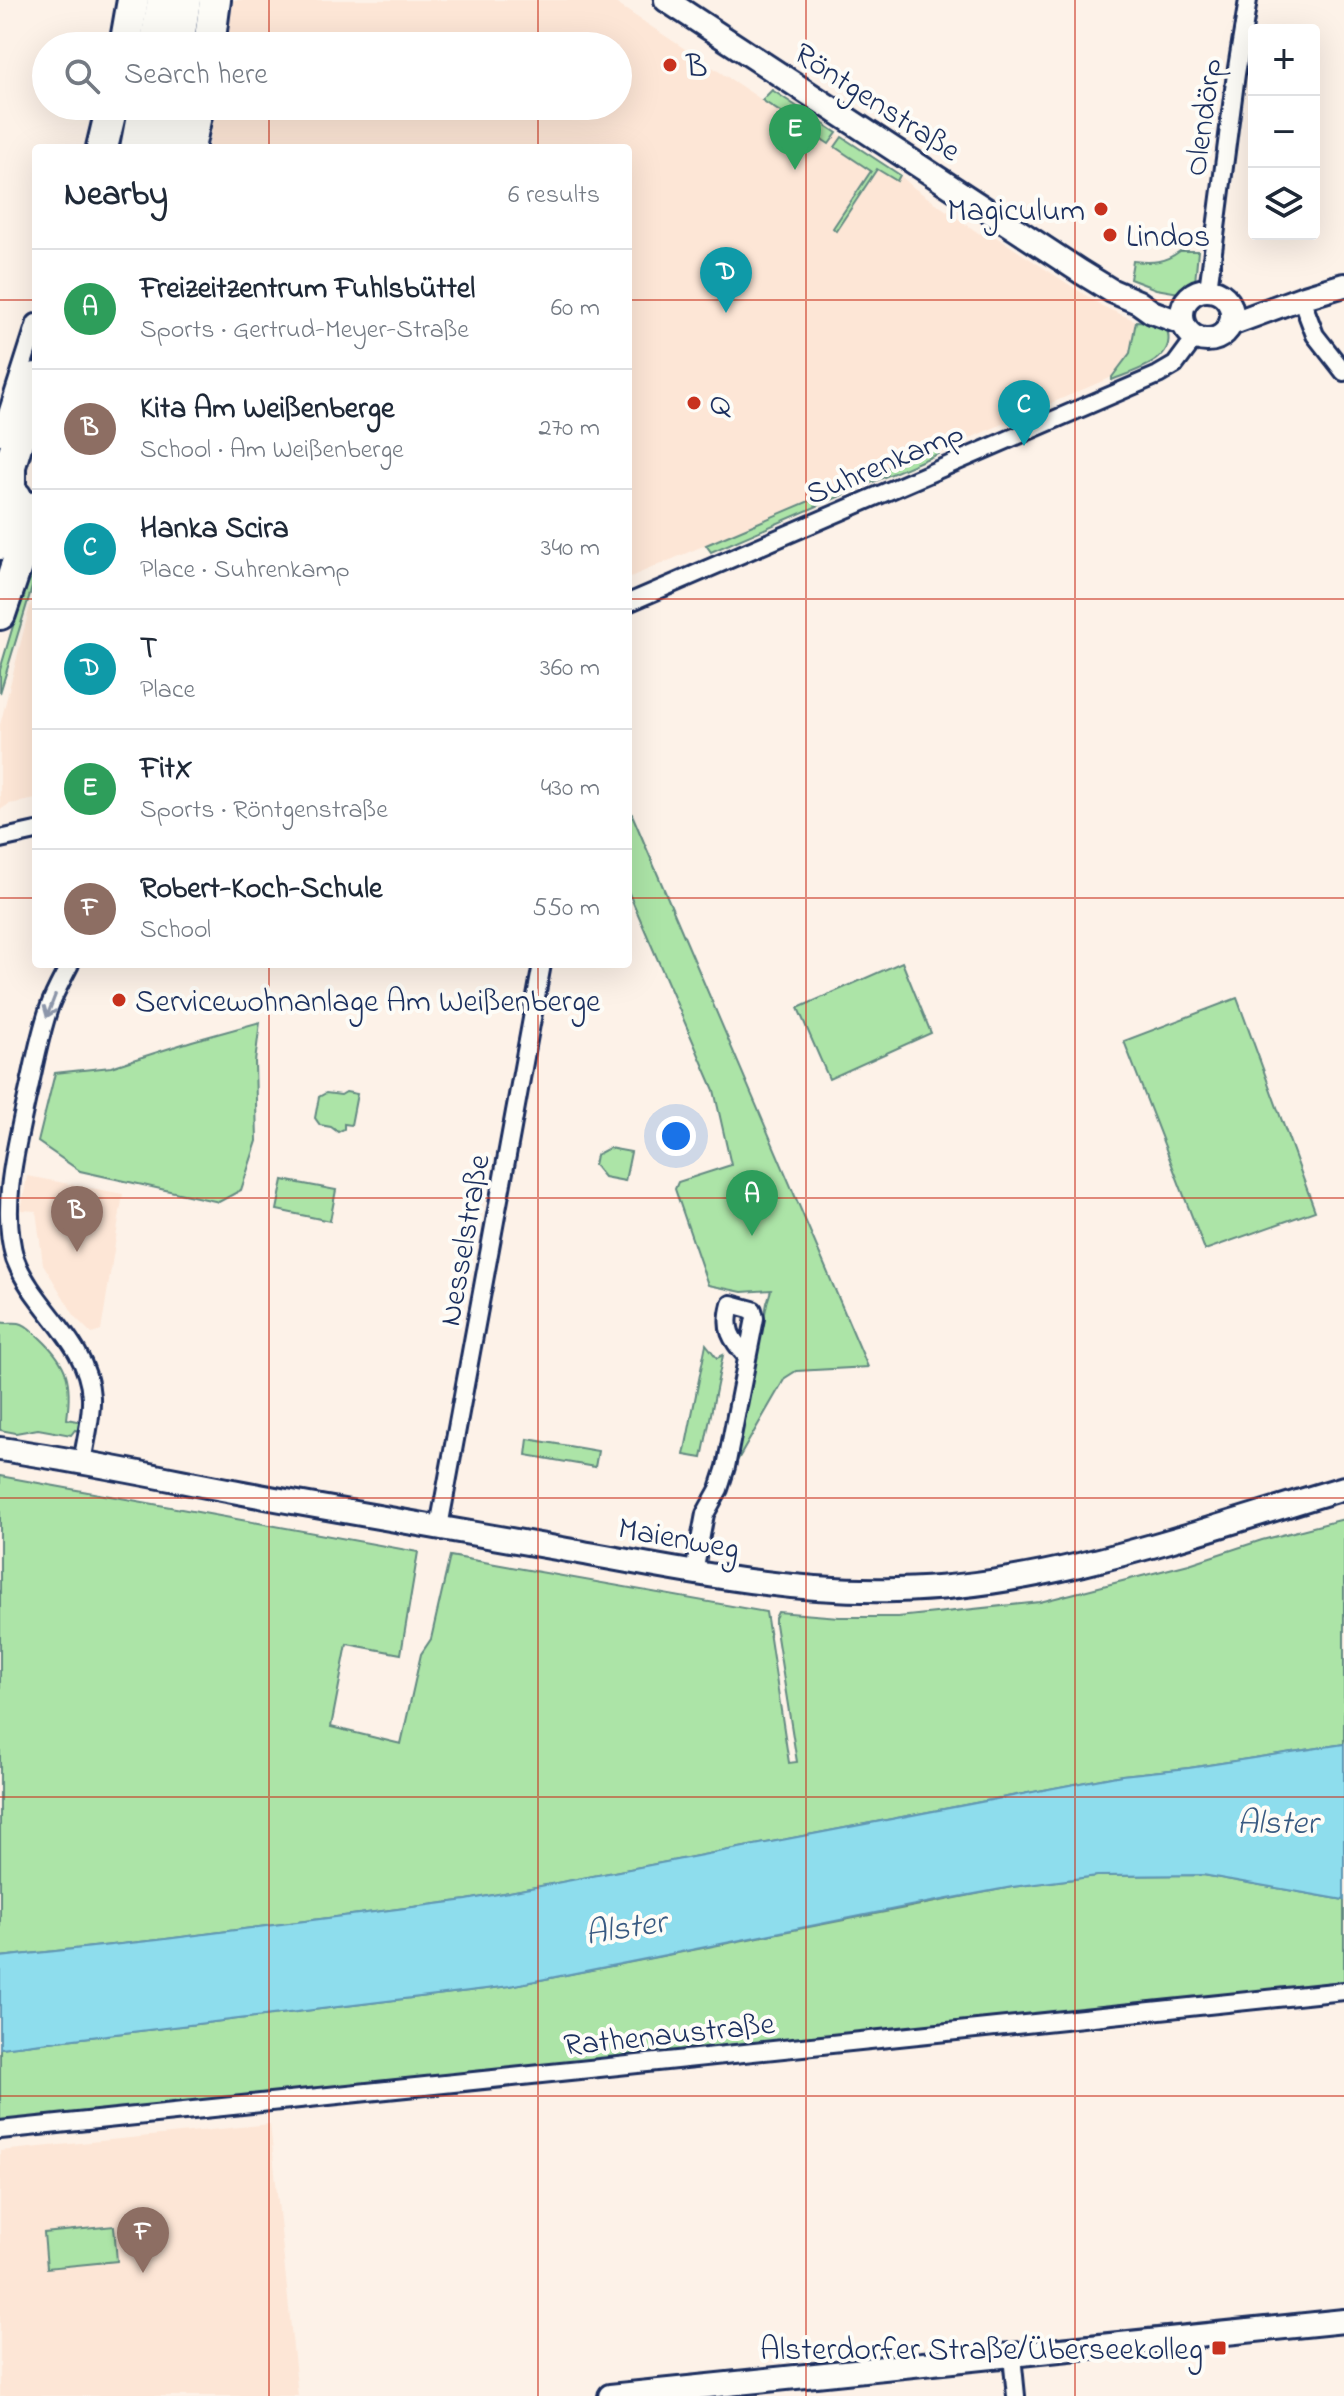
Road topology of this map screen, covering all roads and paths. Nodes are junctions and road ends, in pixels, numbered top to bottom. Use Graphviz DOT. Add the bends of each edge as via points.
graph roads {
  1 [pos="163,0"];
  2 [pos="185,0"];
  3 [pos="215,0"];
  4 [pos="666,0"];
  5 [pos="1248,0"];
  6 [pos="157,32"];
  7 [pos="180,32"];
  8 [pos="211,32"];
  9 [pos="94,120"];
  10 [pos="109,120"];
  11 [pos="141,120"];
  12 [pos="166,120"];
  13 [pos="195,120"];
  14 [pos="89,144"];
  15 [pos="103,144"];
  16 [pos="137,144"];
  17 [pos="161,144"];
  18 [pos="190,144"];
  19 [pos="1344,285"];
  20 [pos="1200,292"];
  21 [pos="1301,298"];
  22 [pos="1138,302"];
  23 [pos="1229,313"];
  24 [pos="1189,330"];
  25 [pos="32,336"];
  26 [pos="1344,372"];
  27 [pos="32,392"];
  28 [pos="0,436"];
  29 [pos="32,464"];
  30 [pos="21,526"];
  31 [pos="632,601"];
  32 [pos="0,614"];
  33 [pos="32,832"];
  34 [pos="0,839"];
  35 [pos="68,968"];
  36 [pos="541,968"];
  37 [pos="747,1357"];
  38 [pos="0,1449"];
  39 [pos="82,1463"];
  40 [pos="1344,1488"];
  41 [pos="439,1527"];
  42 [pos="694,1573"];
  43 [pos="1344,1991"];
  44 [pos="0,2130"];
  45 [pos="1344,2321"];
  46 [pos="1012,2356"];
  47 [pos="662,2393"];
  48 [pos="610,2396"];
  49 [pos="1016,2396"];
  1 -- 6 [label="highway"];
  2 -- 7 [label="highway"];
  3 -- 8 [label="highway"];
  4 -- 22 [label="street, Röntgenstraße" via="1081,272"];
  5 -- 20 [label="street, Olendörp"];
  9 -- 14 [label="street"];
  10 -- 15 [label="highway"];
  11 -- 16 [label="highway"];
  12 -- 17 [label="highway"];
  13 -- 18 [label="highway"];
  19 -- 21 [label="street"];
  20 -- 22 [label="street, Röntgenstraße" via="1175,301"];
  20 -- 23 [label="street" via="1217,292"];
  20 -- 24 [label="street" via="1183,307"];
  21 -- 23 [label="street"];
  21 -- 26 [label="street" via="1315,335"];
  22 -- 24 [label="street, Röntgenstraße"];
  23 -- 24 [label="street" via="1226,332 1218,338 1210,340"];
  24 -- 31 [label="street, Suhrenkamp" via="1175,365 1158,375"];
  25 -- 28 [label="street"];
  27 -- 30 [label="highway" via="10,466"];
  29 -- 30 [label="highway"];
  30 -- 32 [label="highway"];
  33 -- 34 [label="street"];
  35 -- 39 [label="street, one-way" via="49,1006 37,1050 6,1216 15,1259 31,1291 84,1364 91,1399"];
  36 -- 41 [label="street, Nesselstraße"];
  37 -- 42 [label="street" via="724,1478 705,1514"];
  38 -- 39 [label="street, Maienweg"];
  39 -- 41 [label="street, Maienweg"];
  40 -- 42 [label="street, Maienweg" via="1076,1566 952,1586 828,1589"];
  41 -- 42 [label="street, Maienweg"];
  43 -- 44 [label="street, Rathenaustraße"];
  45 -- 46 [label="street"];
  46 -- 47 [label="street"];
  46 -- 49 [label="street"];
  47 -- 48 [label="street"];
}
